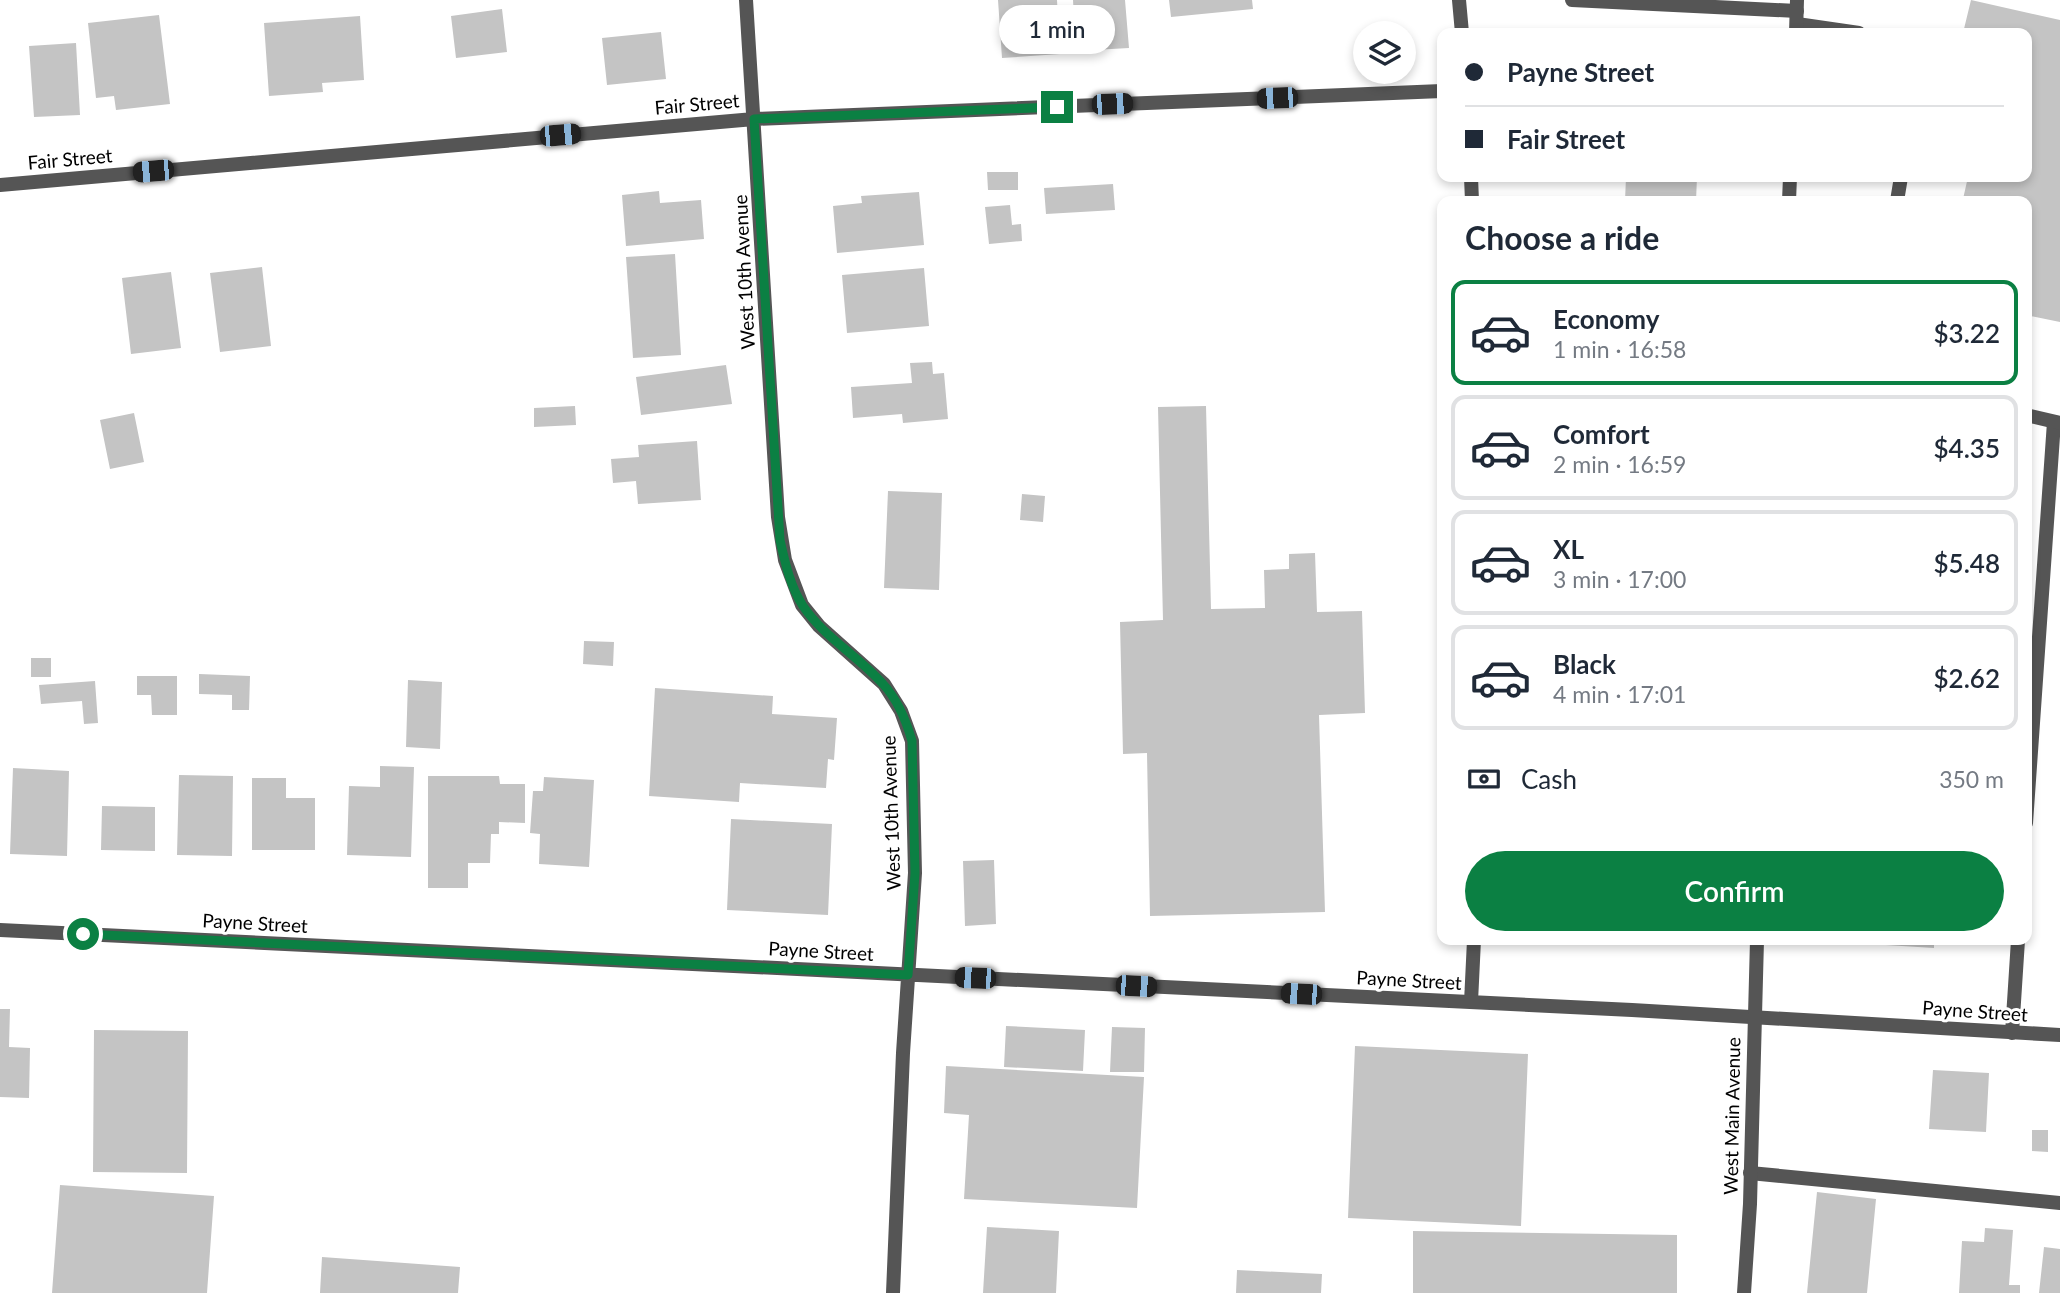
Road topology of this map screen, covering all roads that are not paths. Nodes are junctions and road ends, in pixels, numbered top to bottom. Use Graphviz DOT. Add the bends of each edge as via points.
graph roads {
  1 [pos="746,0"];
  2 [pos="1459,0"];
  3 [pos="1572,0"];
  4 [pos="1797,17"];
  5 [pos="1461,28"];
  6 [pos="1839,28"];
  7 [pos="1437,91"];
  8 [pos="754,119"];
  9 [pos="0,185"];
  10 [pos="2032,417"];
  11 [pos="2057,423"];
  12 [pos="2032,746"];
  13 [pos="0,930"];
  14 [pos="1474,945"];
  15 [pos="1757,945"];
  16 [pos="2018,945"];
  17 [pos="908,975"];
  18 [pos="1471,1002"];
  19 [pos="1753,1017"];
  20 [pos="2012,1033"];
  21 [pos="2060,1035"];
  22 [pos="1750,1173"];
  23 [pos="2060,1203"];
  24 [pos="893,1293"];
  25 [pos="1744,1293"];
  1 -- 8 [label="street, West 10th Avenue"];
  2 -- 5 [label="street"];
  3 -- 4 [label="street"];
  4 -- 6 [label="street"];
  7 -- 8 [label="street, Fair Street"];
  8 -- 9 [label="street, Fair Street"];
  8 -- 17 [label="street, West 10th Avenue" via="780,540 802,605 884,684 907,724 912,741 915,873"];
  10 -- 11 [label="street"];
  11 -- 12 [label="street"];
  13 -- 17 [label="street, Payne Street"];
  14 -- 18 [label="street"];
  15 -- 19 [label="street, West Main Avenue"];
  16 -- 20 [label="street"];
  17 -- 18 [label="street, Payne Street"];
  17 -- 24 [label="street, West 10th Avenue"];
  18 -- 19 [label="street, Payne Street"];
  19 -- 20 [label="street, Payne Street"];
  19 -- 22 [label="street, West Main Avenue"];
  20 -- 21 [label="street, Payne Street"];
  22 -- 23 [label="street"];
  22 -- 25 [label="street, West Main Avenue"];
}
